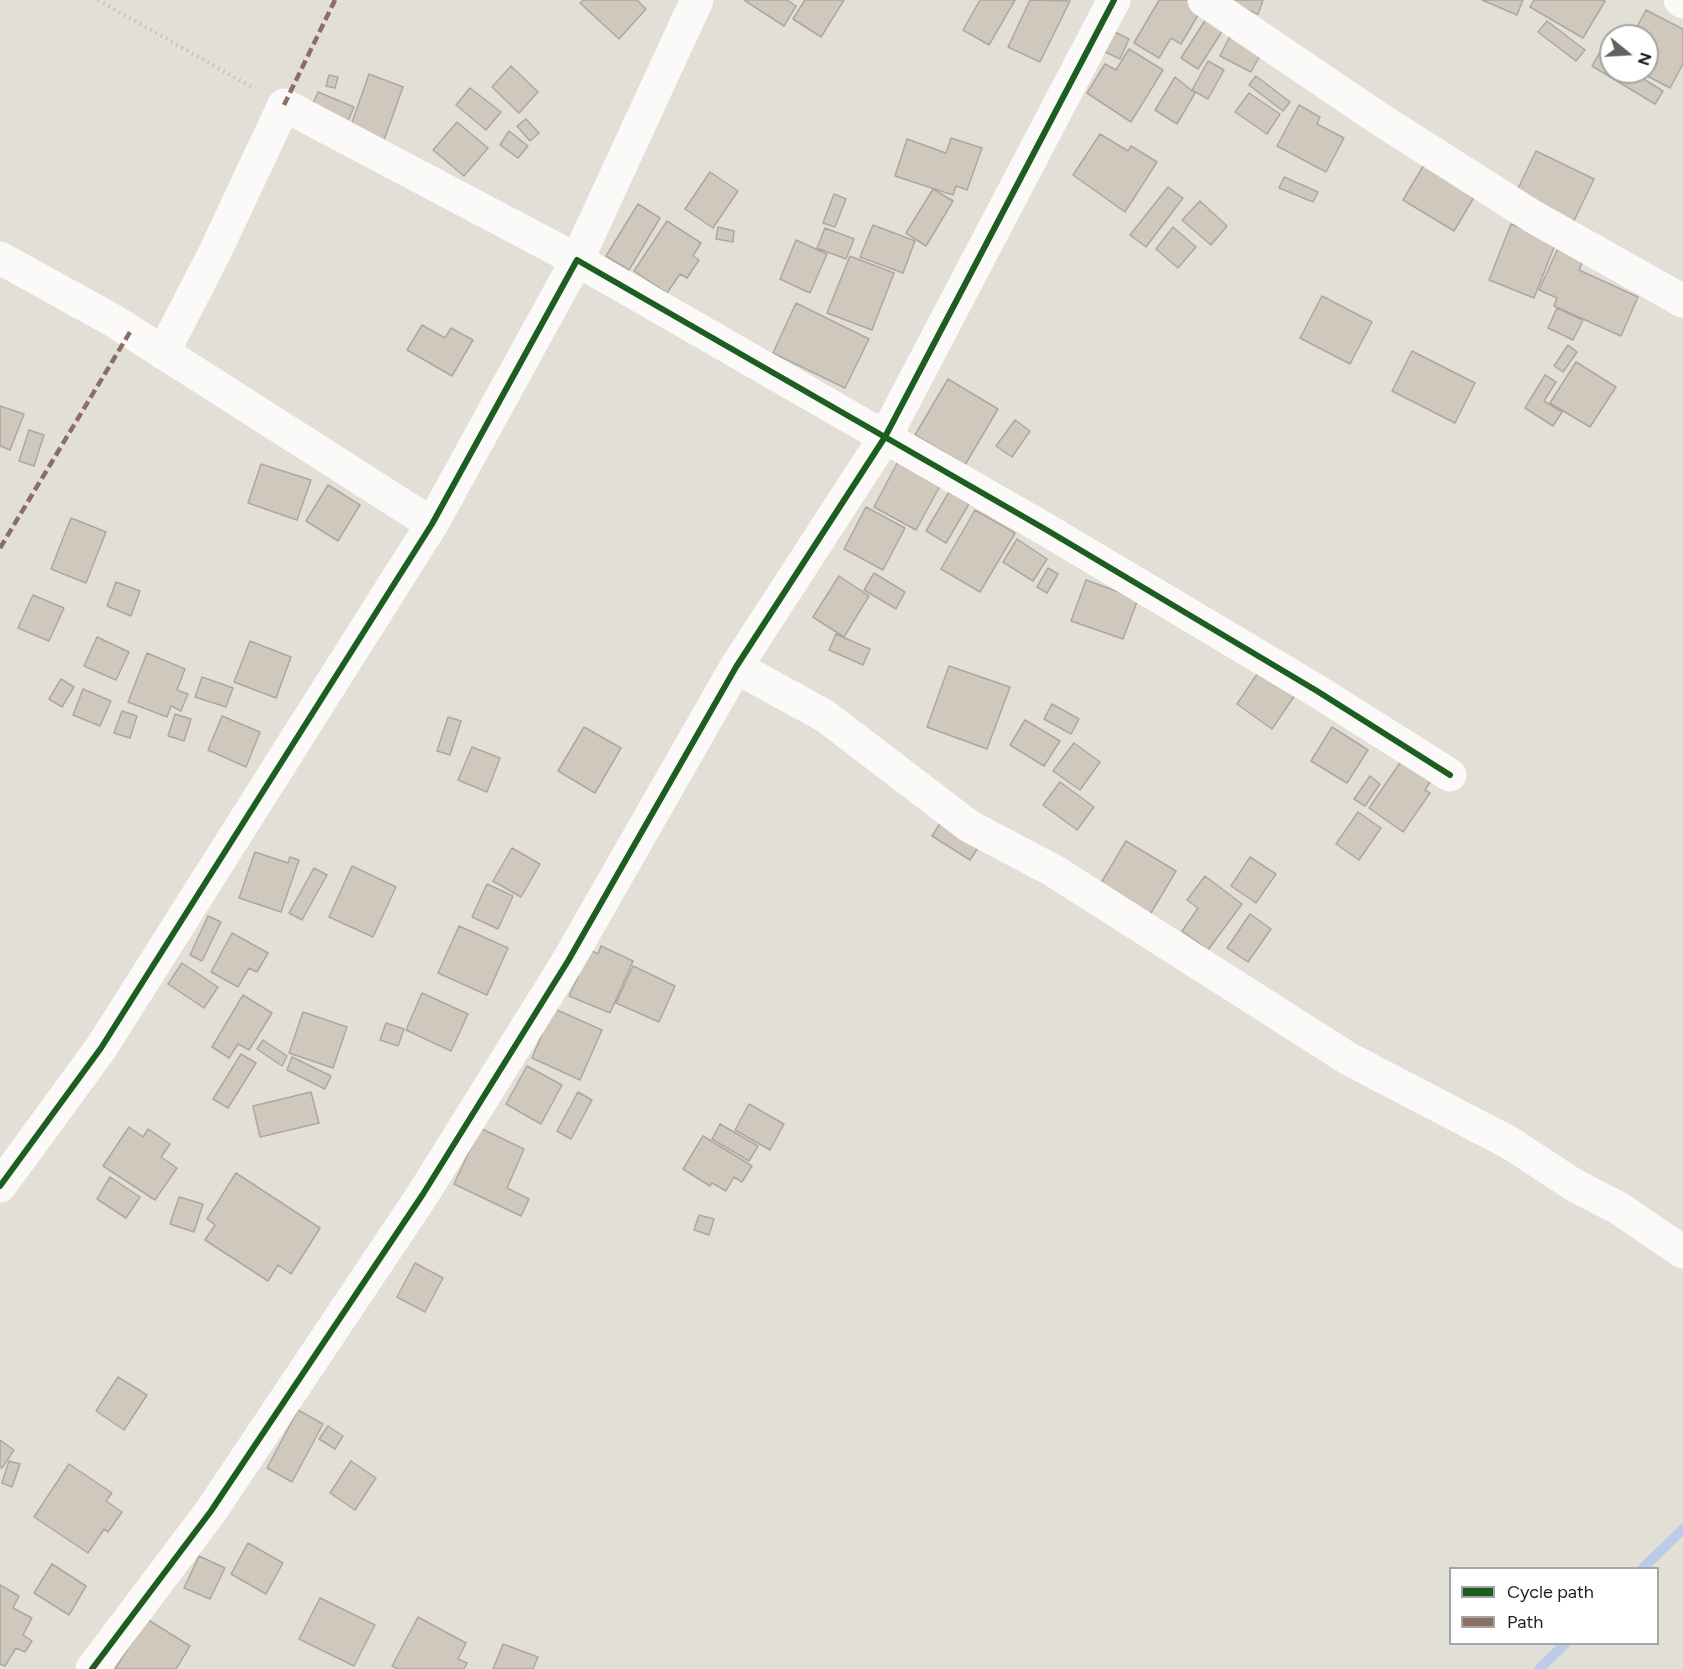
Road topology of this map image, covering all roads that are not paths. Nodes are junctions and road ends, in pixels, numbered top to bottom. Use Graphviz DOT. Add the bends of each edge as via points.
graph roads {
  1 [pos="697,0"];
  2 [pos="1114,0"];
  3 [pos="1204,0"];
  4 [pos="0,258"];
  5 [pos="577,260"];
  6 [pos="1683,301"];
  7 [pos="163,353"];
  8 [pos="885,437"];
  9 [pos="432,524"];
  10 [pos="736,667"];
  11 [pos="1450,775"];
  12 [pos="0,1186"];
  13 [pos="1683,1252"];
  14 [pos="92,1669"];
  1 -- 5 [label="street"];
  2 -- 8 [label="street"];
  3 -- 6 [label="street" via="1378,118 1533,216"];
  4 -- 7 [label="street"];
  5 -- 7 [label="street" via="284,105"];
  5 -- 8 [label="street"];
  5 -- 9 [label="street"];
  7 -- 9 [label="street"];
  8 -- 10 [label="street"];
  8 -- 11 [label="street" via="1317,691"];
  9 -- 12 [label="street" via="101,1048"];
  10 -- 13 [label="street" via="825,716 969,826 1054,871 1349,1059 1510,1143"];
  10 -- 14 [label="street" via="568,961 423,1194 211,1511"];
}
